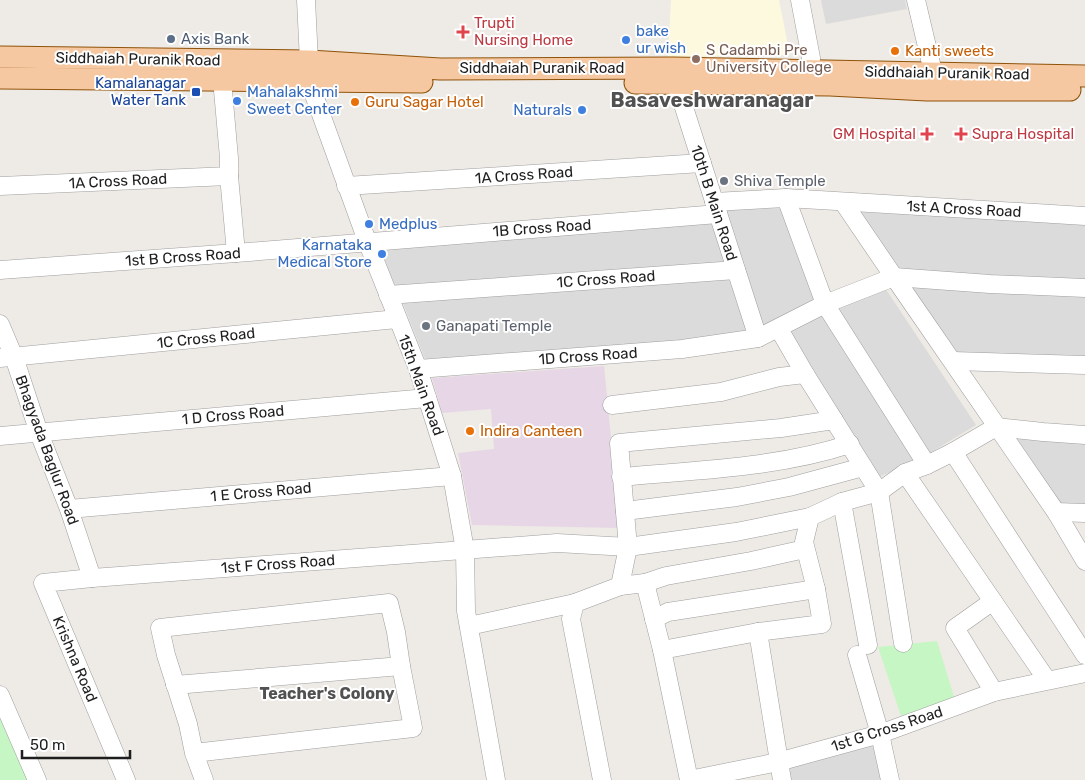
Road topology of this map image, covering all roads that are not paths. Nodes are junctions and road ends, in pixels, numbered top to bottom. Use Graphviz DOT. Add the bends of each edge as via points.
graph roads {
  1 [pos="306,0"];
  2 [pos="800,0"];
  3 [pos="916,0"];
  4 [pos="0,57"];
  5 [pos="310,70"];
  6 [pos="933,72"];
  7 [pos="673,75"];
  8 [pos="1085,76"];
  9 [pos="0,78"];
  10 [pos="811,78"];
  11 [pos="222,80"];
  12 [pos="1085,90"];
  13 [pos="702,163"];
  14 [pos="228,176"];
  15 [pos="0,186"];
  16 [pos="346,186"];
  17 [pos="786,198"];
  18 [pos="844,202"];
  19 [pos="716,208"];
  20 [pos="1085,216"];
  21 [pos="367,241"];
  22 [pos="236,253"];
  23 [pos="0,270"];
  24 [pos="736,270"];
  25 [pos="894,277"];
  26 [pos="1085,288"];
  27 [pos="388,295"];
  28 [pos="825,304"];
  29 [pos="397,319"];
  30 [pos="0,324"];
  31 [pos="779,328"];
  32 [pos="758,338"];
  33 [pos="7,358"];
  34 [pos="953,361"];
  35 [pos="1085,366"];
  36 [pos="418,369"];
  37 [pos="805,374"];
  38 [pos="427,398"];
  39 [pos="612,405"];
  40 [pos="834,420"];
  41 [pos="996,427"];
  42 [pos="39,433"];
  43 [pos="1085,435"];
  44 [pos="0,436"];
  45 [pos="850,444"];
  46 [pos="953,452"];
  47 [pos="927,465"];
  48 [pos="864,467"];
  49 [pos="904,473"];
  50 [pos="452,476"];
  51 [pos="621,477"];
  52 [pos="879,492"];
  53 [pos="842,502"];
  54 [pos="69,509"];
  55 [pos="625,511"];
  56 [pos="1056,512"];
  57 [pos="1085,513"];
  58 [pos="810,517"];
  59 [pos="628,547"];
  60 [pos="805,549"];
  61 [pos="465,550"];
  62 [pos="1085,561"];
  63 [pos="92,578"];
  64 [pos="645,583"];
  65 [pos="620,586"];
  66 [pos="816,588"];
  67 [pos="993,601"];
  68 [pos="575,603"];
  69 [pos="654,619"];
  70 [pos="469,626"];
  71 [pos="758,632"];
  72 [pos="903,643"];
  73 [pos="662,650"];
  74 [pos="1085,655"];
  75 [pos="401,666"];
  76 [pos="1085,673"];
  77 [pos="1047,680"];
  78 [pos="175,685"];
  79 [pos="994,692"];
  80 [pos="0,695"];
  81 [pos="880,734"];
  82 [pos="194,753"];
  83 [pos="778,762"];
  84 [pos="37,780"];
  85 [pos="126,780"];
  86 [pos="204,780"];
  87 [pos="496,780"];
  88 [pos="602,780"];
  89 [pos="689,780"];
  90 [pos="782,780"];
  91 [pos="890,780"];
  1 -- 5 [label="street, 15th Main Road"];
  2 -- 10 [label="street" via="811,58"];
  3 -- 6 [label="street"];
  4 -- 5 [label="main road, Siddhaiah Puranik Road"];
  5 -- 7 [label="main road, Siddhaiah Puranik Road" via="439,82"];
  5 -- 11 [label="main road, Siddhaiah Puranik Road"];
  5 -- 16 [label="street, 15th Main Road" via="314,95"];
  6 -- 8 [label="main road, Siddhaiah Puranik Road"];
  6 -- 10 [label="main road, Siddhaiah Puranik Road"];
  7 -- 10 [label="main road, Siddhaiah Puranik Road"];
  7 -- 13 [label="street, 10th B Main Road"];
  9 -- 11 [label="main road, Siddhaiah Puranik Road"];
  10 -- 12 [label="main road, Siddhaiah Puranik Road" via="927,90"];
  11 -- 14 [label="street"];
  13 -- 16 [label="street, 1A Cross Road"];
  13 -- 19 [label="street, 10th B Main Road"];
  14 -- 15 [label="street, 1A Cross Road"];
  14 -- 22 [label="street"];
  16 -- 21 [label="street, 15th Main Road"];
  17 -- 18 [label="street, 1st A Cross Road"];
  17 -- 19 [label="street, 1B Cross Road"];
  17 -- 28 [label="street"];
  18 -- 20 [label="street, 1st A Cross Road"];
  18 -- 25 [label="street"];
  19 -- 21 [label="street, 1B Cross Road"];
  19 -- 24 [label="street, 10th B Main Road"];
  21 -- 22 [label="street, 1st B Cross Road"];
  21 -- 27 [label="street, 15th Main Road"];
  22 -- 23 [label="street, 1st B Cross Road"];
  24 -- 27 [label="street, 1C Cross Road"];
  24 -- 32 [label="street, 10th B Main Road"];
  25 -- 26 [label="street"];
  25 -- 28 [label="street, 1D Cross Road"];
  25 -- 34 [label="street"];
  27 -- 29 [label="street, 15th Main Road"];
  28 -- 31 [label="street, 1D Cross Road"];
  28 -- 47 [label="street"];
  29 -- 33 [label="street, 1C Cross Road"];
  29 -- 36 [label="street, 15th Main Road"];
  30 -- 33 [label="street, Bhagyada Baglur Road"];
  31 -- 32 [label="street, 1D Cross Road"];
  31 -- 37 [label="street"];
  32 -- 36 [label="street, 1D Cross Road" via="682,349"];
  33 -- 42 [label="street, Bhagyada Baglur Road"];
  34 -- 35 [label="street"];
  34 -- 41 [label="street"];
  36 -- 38 [label="street, 15th Main Road"];
  37 -- 39 [label="street" via="779,377 721,392"];
  37 -- 40 [label="street"];
  38 -- 42 [label="street, 1 D Cross Road"];
  38 -- 50 [label="street, 15th Main Road"];
  40 -- 45 [label="street"];
  40 -- 51 [label="street" via="619,443"];
  41 -- 43 [label="street"];
  41 -- 46 [label="street"];
  41 -- 56 [label="street"];
  42 -- 44 [label="street, 1 D Cross Road"];
  42 -- 54 [label="street, Bhagyada Baglur Road"];
  45 -- 48 [label="street"];
  45 -- 51 [label="street" via="783,460"];
  46 -- 47 [label="street"];
  46 -- 74 [label="street"];
  47 -- 49 [label="street"];
  48 -- 52 [label="street"];
  48 -- 55 [label="street" via="789,487"];
  49 -- 52 [label="street"];
  49 -- 67 [label="street"];
  50 -- 54 [label="street, 1 E Cross Road"];
  50 -- 61 [label="street, 15th Main Road"];
  51 -- 55 [label="street"];
  52 -- 53 [label="street, 1st F Cross Road"];
  52 -- 72 [label="street"];
  53 -- 58 [label="street, 1st F Cross Road"];
  53 -- 81 [label="street" via="862,650"];
  54 -- 63 [label="street, Bhagyada Baglur Road"];
  55 -- 59 [label="street"];
  56 -- 57 [label="street"];
  56 -- 62 [label="street"];
  58 -- 59 [label="street, 1st F Cross Road" via="736,532"];
  58 -- 60 [label="street"];
  59 -- 61 [label="street, 1st F Cross Road" via="557,543"];
  59 -- 65 [label="street"];
  60 -- 64 [label="street"];
  60 -- 66 [label="street"];
  61 -- 63 [label="street, 1st F Cross Road"];
  61 -- 70 [label="street, 15th Main Road"];
  63 -- 85 [label="street, Krishna Road" via="44,583"];
  64 -- 65 [label="street"];
  64 -- 69 [label="street"];
  65 -- 68 [label="street"];
  66 -- 69 [label="street" via="668,612"];
  66 -- 71 [label="street" via="822,624"];
  67 -- 77 [label="street"];
  67 -- 79 [label="street" via="955,628"];
  68 -- 70 [label="street"];
  68 -- 88 [label="street" via="571,619"];
  69 -- 73 [label="street"];
  70 -- 87 [label="street, 15th Main Road"];
  71 -- 73 [label="street"];
  71 -- 83 [label="street"];
  73 -- 89 [label="street"];
  75 -- 78 [label="street"];
  75 -- 78 [label="street" via="389,604 160,628"];
  75 -- 82 [label="street" via="413,728"];
  76 -- 77 [label="street, 1st G Cross Road"];
  77 -- 79 [label="street, 1st G Cross Road"];
  78 -- 82 [label="street"];
  79 -- 81 [label="street, 1st G Cross Road"];
  80 -- 84 [label="street"];
  81 -- 83 [label="street, 1st G Cross Road"];
  81 -- 91 [label="street"];
  82 -- 86 [label="street"];
  83 -- 89 [label="street, 1st G Cross Road"];
  83 -- 90 [label="street"];
}
